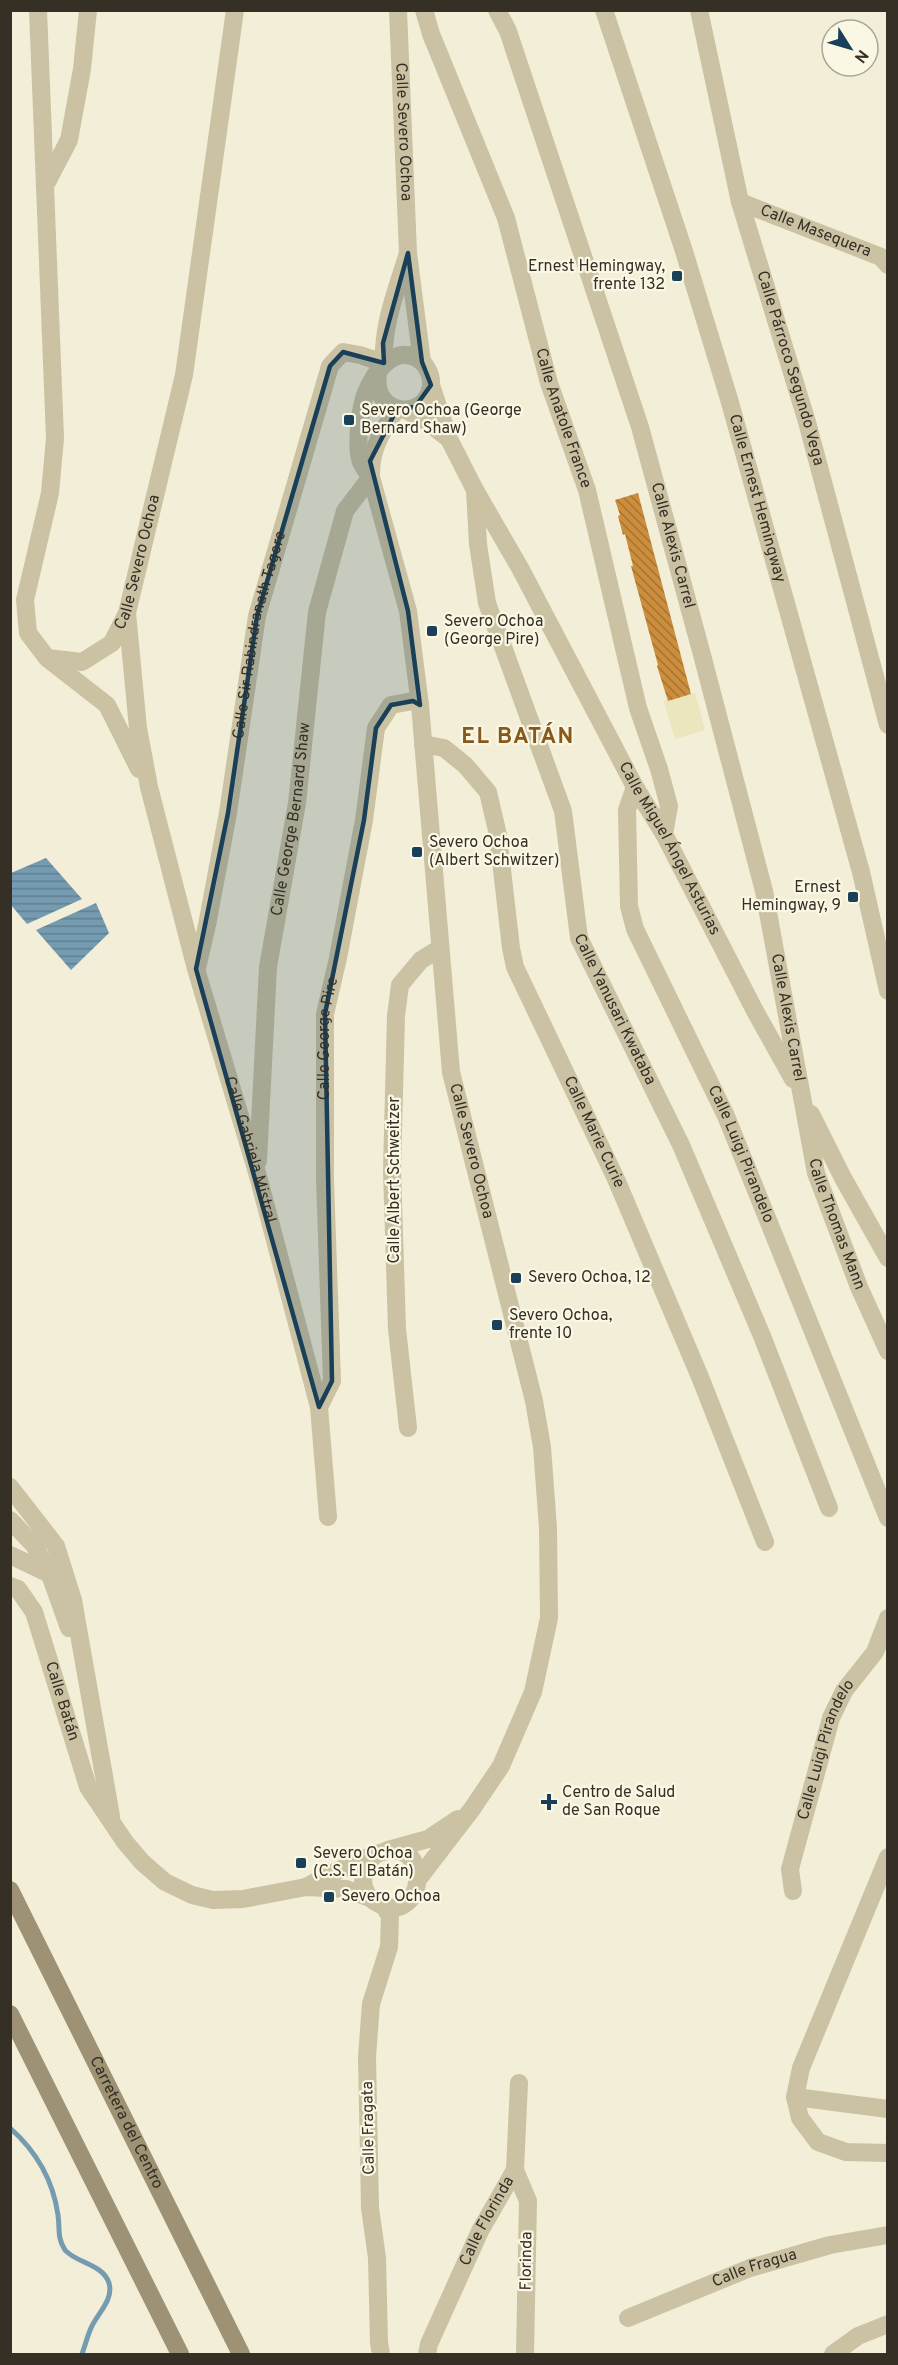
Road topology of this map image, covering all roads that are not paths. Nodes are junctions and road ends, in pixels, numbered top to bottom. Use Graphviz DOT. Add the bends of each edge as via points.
graph roads {
  1 [pos="38,10"];
  2 [pos="88,10"];
  3 [pos="235,10"];
  4 [pos="398,10"];
  5 [pos="424,10"];
  6 [pos="497,10"];
  7 [pos="604,10"];
  8 [pos="699,10"];
  9 [pos="46,183"];
  10 [pos="740,202"];
  11 [pos="408,253"];
  12 [pos="888,265"];
  13 [pos="422,362"];
  14 [pos="381,368"];
  15 [pos="431,385"];
  16 [pos="401,409"];
  17 [pos="449,439"];
  18 [pos="371,477"];
  19 [pos="476,490"];
  20 [pos="128,613"];
  21 [pos="47,658"];
  22 [pos="420,705"];
  23 [pos="888,726"];
  24 [pos="423,744"];
  25 [pos="148,787"];
  26 [pos="635,787"];
  27 [pos="664,834"];
  28 [pos="439,950"];
  29 [pos="196,969"];
  30 [pos="888,991"];
  31 [pos="801,1093"];
  32 [pos="258,1176"];
  33 [pos="888,1258"];
  34 [pos="888,1352"];
  35 [pos="319,1407"];
  36 [pos="408,1428"];
  37 [pos="10,1487"];
  38 [pos="829,1508"];
  39 [pos="328,1517"];
  40 [pos="888,1518"];
  41 [pos="10,1520"];
  42 [pos="765,1542"];
  43 [pos="10,1555"];
  44 [pos="49,1572"];
  45 [pos="10,1586"];
  46 [pos="73,1600"];
  47 [pos="888,1618"];
  48 [pos="84,1669"];
  49 [pos="472,1809"];
  50 [pos="112,1820"];
  51 [pos="381,1853"];
  52 [pos="888,1857"];
  53 [pos="419,1878"];
  54 [pos="306,1887"];
  55 [pos="10,1890"];
  56 [pos="793,1892"];
  57 [pos="377,1902"];
  58 [pos="10,2014"];
  59 [pos="10,2043"];
  60 [pos="519,2083"];
  61 [pos="46,2085"];
  62 [pos="795,2097"];
  63 [pos="888,2109"];
  64 [pos="888,2153"];
  65 [pos="515,2170"];
  66 [pos="888,2235"];
  67 [pos="628,2318"];
  68 [pos="888,2324"];
  69 [pos="180,2355"];
  70 [pos="241,2355"];
  71 [pos="381,2355"];
  72 [pos="427,2355"];
  73 [pos="525,2355"];
  74 [pos="832,2355"];
  1 -- 9 [label="street"];
  2 -- 9 [label="street" via="69,140"];
  3 -- 20 [label="street, Calle Severo Ochoa" via="184,375"];
  4 -- 11 [label="street, Calle Severo Ochoa"];
  5 -- 27 [label="street, Calle Anatole France" via="506,218 549,382 587,490 638,708 669,806"];
  6 -- 31 [label="street, Calle Alexis Carrel" via="508,31 640,427 764,891"];
  7 -- 30 [label="street, Calle Ernest Hemingway" via="729,399 861,872"];
  8 -- 10 [label="street, Calle Párroco Segundo Vega"];
  9 -- 21 [label="street" via="55,438 50,493 25,600 28,633"];
  10 -- 12 [label="street, Calle Masequera" via="881,257"];
  10 -- 23 [label="street, Calle Párroco Segundo Vega" via="807,422"];
  11 -- 13 [label="street, Calle Severo Ochoa"];
  11 -- 14 [label="street, Calle Severo Ochoa" via="390,310"];
  13 -- 14 [label="street" via="403,355 393,357"];
  13 -- 15 [label="street"];
  14 -- 16 [label="street" via="376,384 380,395 387,404"];
  14 -- 18 [label="street" via="364,396 358,443 360,461"];
  14 -- 29 [label="street, Calle Sir Rabindranath Tagore" via="360,355 344,352 330,366 256,616 228,813"];
  15 -- 16 [label="street" via="423,402"];
  15 -- 17 [label="street, Calle Miguel Ángel Asturias"];
  16 -- 17 [label="street, Calle Miguel Ángel Asturias" via="426,421"];
  16 -- 18 [label="street" via="378,438 370,460"];
  17 -- 19 [label="street, Calle Miguel Ángel Asturias"];
  18 -- 22 [label="street, Calle Severo Ochoa" via="408,611"];
  18 -- 32 [label="street, Calle George Bernard Shaw" via="345,511 317,612 297,803 268,967"];
  19 -- 26 [label="street, Calle Miguel Ángel Asturias"];
  19 -- 38 [label="street, Calle Yanusari Kwataba" via="478,544 487,603 563,811 579,938 681,1145"];
  20 -- 21 [label="street, Calle Severo Ochoa" via="112,643 82,662"];
  20 -- 25 [label="street, Calle Gabriela Mistral" via="138,728"];
  21 -- 25 [label="street, Calle Gabriela Mistral" via="107,705"];
  22 -- 24 [label="street, Calle Severo Ochoa"];
  22 -- 35 [label="street, Calle George Pire" via="413,701 392,705 376,728 364,820 325,1014 325,1180 332,1381"];
  24 -- 28 [label="street, Calle Severo Ochoa"];
  24 -- 42 [label="street, Calle Marie Curie" via="444,748 488,792 498,834 515,967 616,1179"];
  25 -- 29 [label="street, Calle Gabriela Mistral"];
  26 -- 27 [label="street, Calle Miguel Ángel Asturias"];
  26 -- 40 [label="street, Calle Luigi Pirandelo" via="627,810 629,906 635,930 726,1116"];
  27 -- 31 [label="street, Calle Miguel Ángel Asturias"];
  28 -- 36 [label="street, Calle Albert Schweitzer" via="421,960 400,985 396,1016 393,1192 397,1329"];
  28 -- 49 [label="street, Calle Severo Ochoa" via="451,1072 534,1401 548,1528 549,1618 533,1692 501,1766"];
  29 -- 32 [label="street, Calle Gabriela Mistral"];
  31 -- 33 [label="street, Calle Miguel Ángel Asturias"];
  31 -- 34 [label="street, Calle Thomas Mann" via="816,1173"];
  32 -- 35 [label="street, Calle Gabriela Mistral"];
  35 -- 39 [label="street, Calle Gabriela Mistral"];
  37 -- 46 [label="street, Calle Batán" via="56,1546"];
  41 -- 44 [label="street, Calle Batán" via="34,1545"];
  43 -- 44 [label="street, Calle Batán"];
  44 -- 46 [label="street, Calle Batán"];
  44 -- 48 [label="street, Calle Batán"];
  45 -- 50 [label="street, Calle Batán" via="18,1589 34,1612 88,1787"];
  46 -- 48 [label="street, Calle Batán"];
  47 -- 56 [label="street, Calle Luigi Pirandelo" via="875,1652 843,1691 831,1718 790,1869"];
  48 -- 50 [label="street, Calle Batán"];
  49 -- 51 [label="street, Calle Severo Ochoa" via="428,1839"];
  49 -- 53 [label="street, Calle Severo Ochoa"];
  50 -- 54 [label="street, Calle Batán" via="142,1862 165,1882 192,1895 213,1900 243,1899"];
  51 -- 53 [label="street" via="398,1851 409,1857"];
  51 -- 54 [label="street, Calle Batán"];
  51 -- 57 [label="street" via="368,1861 363,1880 365,1889"];
  52 -- 62 [label="street" via="801,2068"];
  53 -- 57 [label="street" via="412,1897 404,1904 394,1907"];
  54 -- 57 [label="street, Calle Batán" via="346,1889"];
  55 -- 70 [label="main road, Carretera del Centro"];
  57 -- 71 [label="street, Calle Fragata" via="390,1916 389,1947 372,2004 367,2057 370,2208 377,2258"];
  58 -- 61 [label="main road"];
  59 -- 61 [label="main road"];
  60 -- 65 [label="street, Calle Florinda"];
  61 -- 69 [label="main road"];
  62 -- 63 [label="street"];
  62 -- 64 [label="street" via="800,2118 818,2142 846,2152"];
  65 -- 72 [label="street, Calle Florinda" via="480,2230"];
  65 -- 73 [label="street, Florinda" via="528,2201"];
  66 -- 67 [label="street, Calle Fragua" via="750,2268"];
  68 -- 74 [label="street" via="858,2336"];
}
